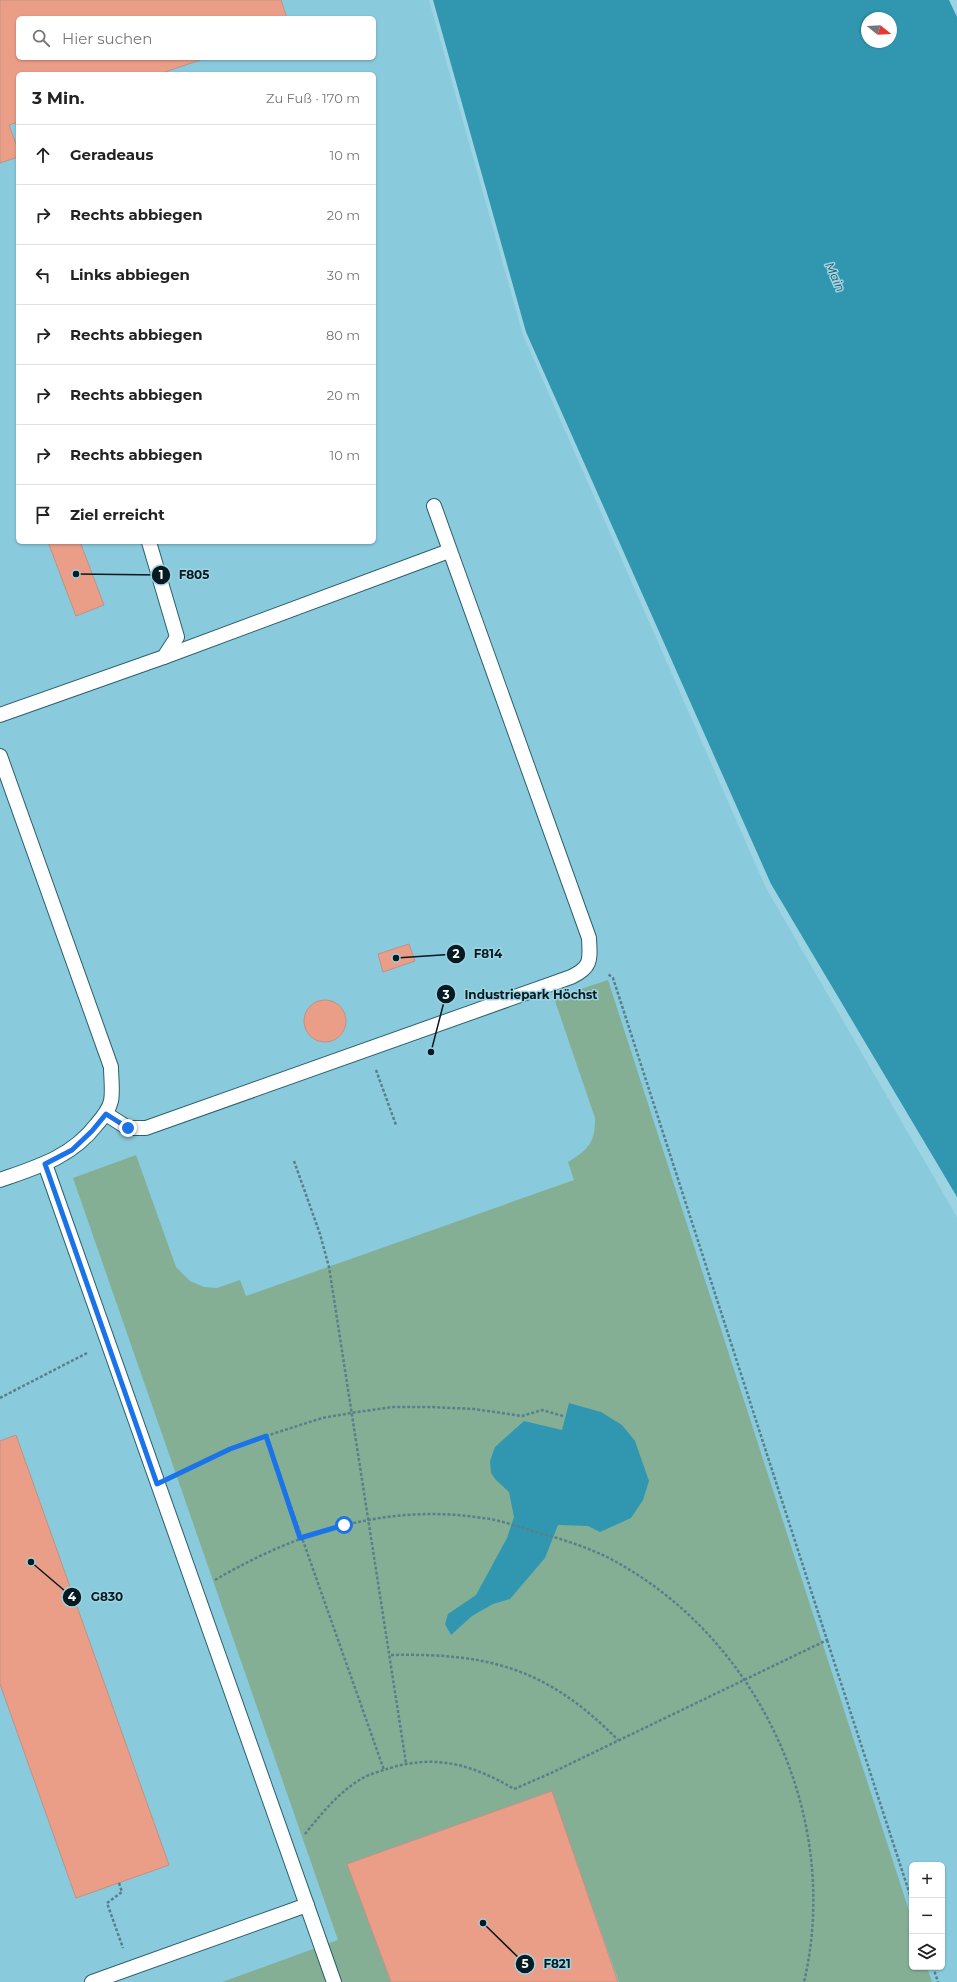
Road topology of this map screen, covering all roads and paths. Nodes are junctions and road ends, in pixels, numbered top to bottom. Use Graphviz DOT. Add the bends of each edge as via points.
graph roads {
  1 [pos="434,506"];
  2 [pos="150,544"];
  3 [pos="449,550"];
  4 [pos="164,657"];
  5 [pos="0,715"];
  6 [pos="0,756"];
  7 [pos="590,958"];
  8 [pos="368,1049"];
  9 [pos="106,1114"];
  10 [pos="396,1125"];
  11 [pos="294,1161"];
  12 [pos="45,1164"];
  13 [pos="0,1180"];
  14 [pos="107,1342"];
  15 [pos="0,1398"];
  16 [pos="351,1413"];
  17 [pos="563,1416"];
  18 [pos="266,1436"];
  19 [pos="157,1484"];
  20 [pos="368,1520"];
  21 [pos="300,1538"];
  22 [pos="196,1591"];
  23 [pos="827,1640"];
  24 [pos="391,1655"];
  25 [pos="743,1680"];
  26 [pos="618,1740"];
  27 [pos="406,1763"];
  28 [pos="384,1770"];
  29 [pos="289,1855"];
  30 [pos="119,1883"];
  31 [pos="911,1898"];
  32 [pos="307,1905"];
  33 [pos="131,1968"];
  34 [pos="935,1970"];
  35 [pos="92,1982"];
  36 [pos="334,1982"];
  37 [pos="804,1982"];
  38 [pos="938,1982"];
  1 -- 3 [label="lane"];
  2 -- 4 [label="lane" via="177,637"];
  3 -- 4 [label="lane"];
  3 -- 7 [label="lane" via="589,938"];
  4 -- 5 [label="lane"];
  6 -- 9 [label="lane" via="111,1067 111,1100"];
  7 -- 8 [label="lane" via="584,971 571,977"];
  7 -- 23 [label="path" via="613,978"];
  8 -- 9 [label="lane" via="146,1128 128,1128"];
  8 -- 10 [label="path"];
  9 -- 12 [label="lane" via="72,1150"];
  11 -- 16 [label="path" via="329,1267"];
  12 -- 13 [label="lane"];
  12 -- 14 [label="lane"];
  14 -- 15 [label="path"];
  14 -- 19 [label="lane"];
  16 -- 17 [label="path" via="392,1407 430,1407 474,1409 522,1416 542,1410"];
  16 -- 18 [label="path" via="322,1418"];
  16 -- 20 [label="path"];
  18 -- 19 [label="path" via="230,1449"];
  18 -- 21 [label="path"];
  19 -- 22 [label="lane"];
  20 -- 21 [label="path"];
  20 -- 24 [label="path"];
  20 -- 25 [label="path" via="397,1516 442,1515 483,1518 554,1537 605,1557 665,1595 710,1636"];
  21 -- 22 [label="path" via="242,1564"];
  21 -- 28 [label="path"];
  22 -- 29 [label="lane"];
  23 -- 25 [label="path"];
  23 -- 31 [label="path"];
  24 -- 26 [label="path" via="434,1654 468,1657 540,1679 563,1692 600,1721"];
  24 -- 27 [label="path"];
  25 -- 26 [label="path"];
  25 -- 37 [label="path" via="762,1707 776,1735 793,1776 807,1828 814,1899 811,1941"];
  26 -- 27 [label="path" via="514,1789 494,1777 459,1764 434,1761"];
  27 -- 28 [label="path"];
  28 -- 29 [label="path" via="362,1778 341,1793"];
  29 -- 32 [label="lane"];
  30 -- 33 [label="path" via="122,1892 107,1903"];
  32 -- 33 [label="lane"];
  32 -- 36 [label="lane"];
  33 -- 35 [label="lane"];
  34 -- 38 [label="path"];
}
